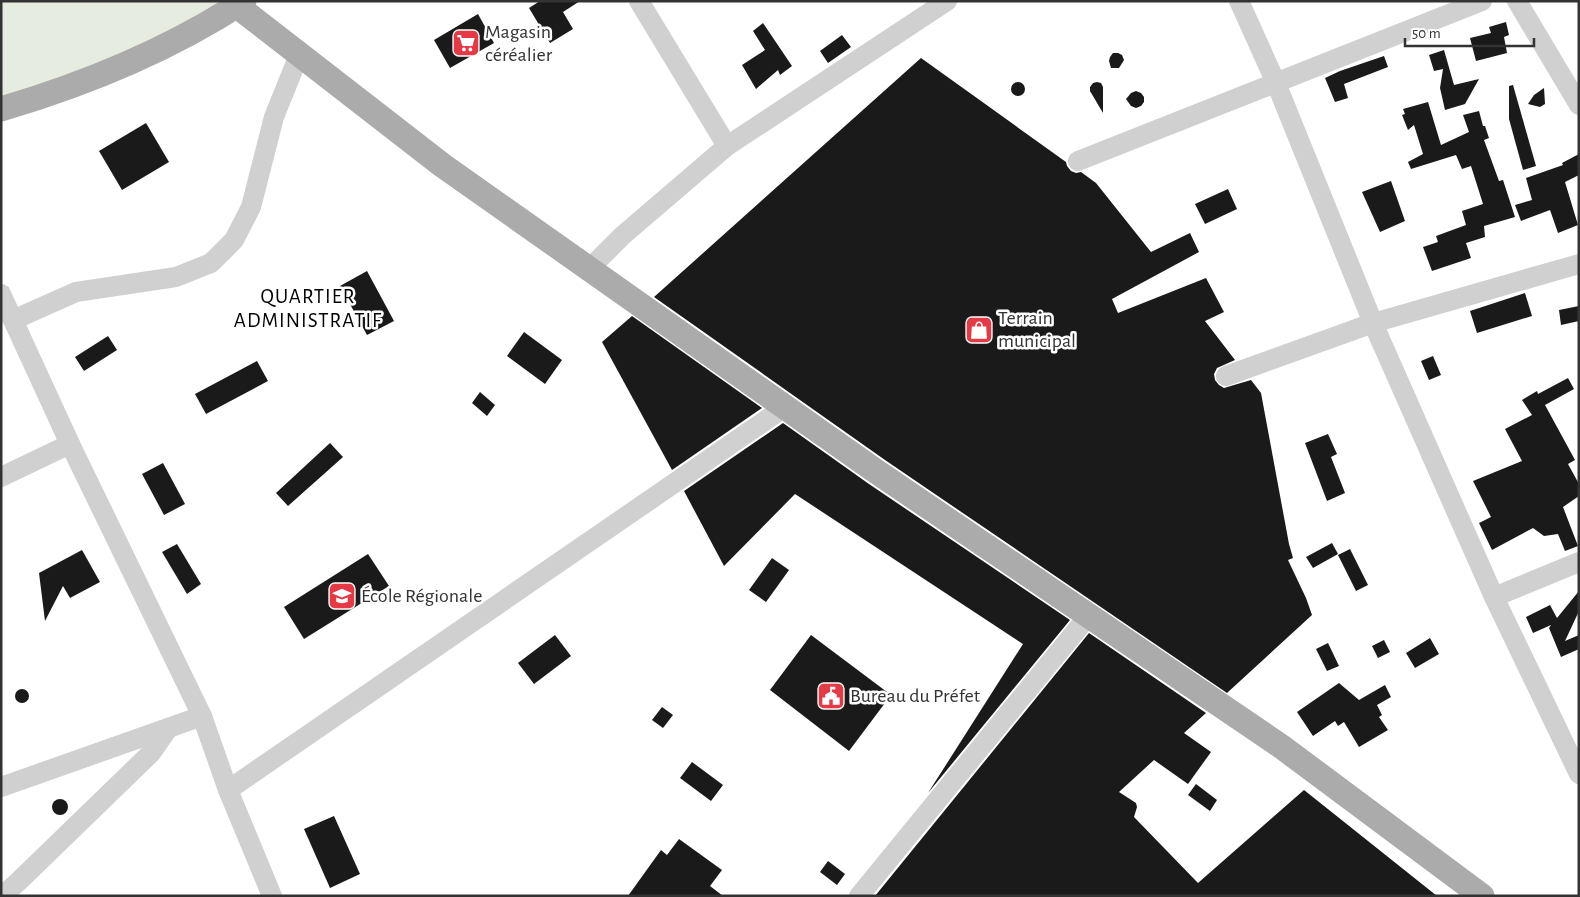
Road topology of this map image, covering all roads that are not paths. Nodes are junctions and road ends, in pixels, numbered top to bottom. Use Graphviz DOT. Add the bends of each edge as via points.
graph roads {
  1 [pos="639,1"];
  2 [pos="947,1"];
  3 [pos="1239,1"];
  4 [pos="1482,1"];
  5 [pos="1517,1"];
  6 [pos="241,4"];
  7 [pos="299,55"];
  8 [pos="1276,83"];
  9 [pos="1579,105"];
  10 [pos="1,109"];
  11 [pos="727,146"];
  12 [pos="1078,161"];
  13 [pos="1579,264"];
  14 [pos="589,269"];
  15 [pos="1,294"];
  16 [pos="13,320"];
  17 [pos="1374,323"];
  18 [pos="1226,376"];
  19 [pos="785,407"];
  20 [pos="70,444"];
  21 [pos="1,477"];
  22 [pos="1579,562"];
  23 [pos="1494,597"];
  24 [pos="1089,615"];
  25 [pos="202,716"];
  26 [pos="167,730"];
  27 [pos="1579,774"];
  28 [pos="1,787"];
  29 [pos="228,790"];
  30 [pos="2,896"];
  31 [pos="272,896"];
  32 [pos="859,896"];
  33 [pos="1482,896"];
  1 -- 11 [label="street"];
  2 -- 11 [label="street"];
  3 -- 8 [label="street"];
  4 -- 8 [label="street"];
  5 -- 9 [label="street"];
  6 -- 7 [label="main road"];
  6 -- 10 [label="main road" via="191,33 106,73"];
  7 -- 14 [label="main road" via="442,166"];
  7 -- 16 [label="street" via="274,117 251,207 234,240 211,263 176,277 76,292"];
  8 -- 12 [label="street"];
  8 -- 17 [label="street"];
  11 -- 14 [label="street" via="622,236"];
  13 -- 17 [label="street"];
  14 -- 19 [label="main road"];
  15 -- 16 [label="street"];
  16 -- 20 [label="street"];
  17 -- 18 [label="street"];
  17 -- 23 [label="street"];
  19 -- 24 [label="main road"];
  19 -- 29 [label="street"];
  20 -- 21 [label="street"];
  20 -- 25 [label="street"];
  22 -- 23 [label="street"];
  23 -- 27 [label="street"];
  24 -- 32 [label="street"];
  24 -- 33 [label="main road" via="1282,747"];
  25 -- 26 [label="street"];
  25 -- 29 [label="street"];
  26 -- 28 [label="street"];
  26 -- 30 [label="street" via="151,753"];
  29 -- 31 [label="street"];
}
